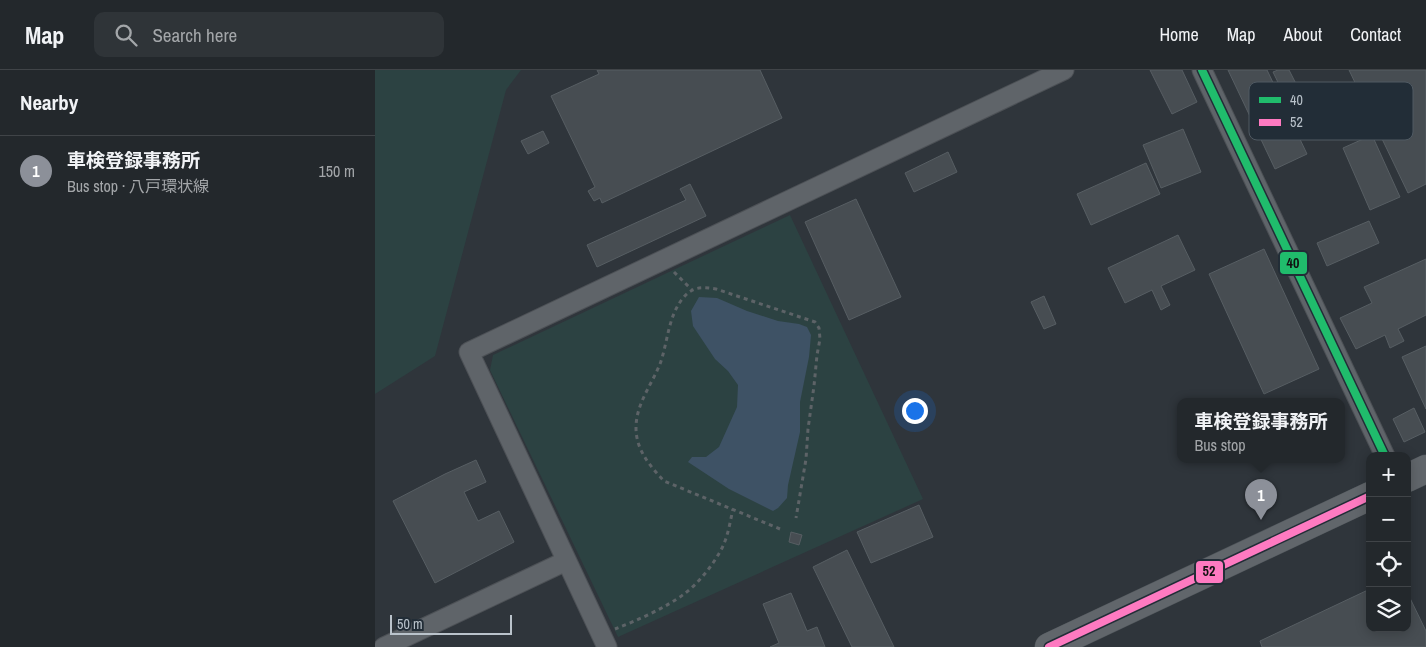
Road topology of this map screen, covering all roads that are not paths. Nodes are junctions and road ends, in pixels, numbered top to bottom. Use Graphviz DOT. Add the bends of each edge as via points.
graph roads {
  1 [pos="1064,70"];
  2 [pos="1202,70"];
  3 [pos="1383,452"];
  4 [pos="1426,469"];
  5 [pos="1411,476"];
  6 [pos="1368,497"];
  7 [pos="566,561"];
  8 [pos="604,641"];
  9 [pos="384,647"];
  10 [pos="1049,647"];
  1 -- 7 [label="street" via="469,352"];
  2 -- 3 [label="street"];
  4 -- 5 [label="main road"];
  6 -- 10 [label="main road"];
  7 -- 8 [label="street"];
  7 -- 9 [label="street"];
}
